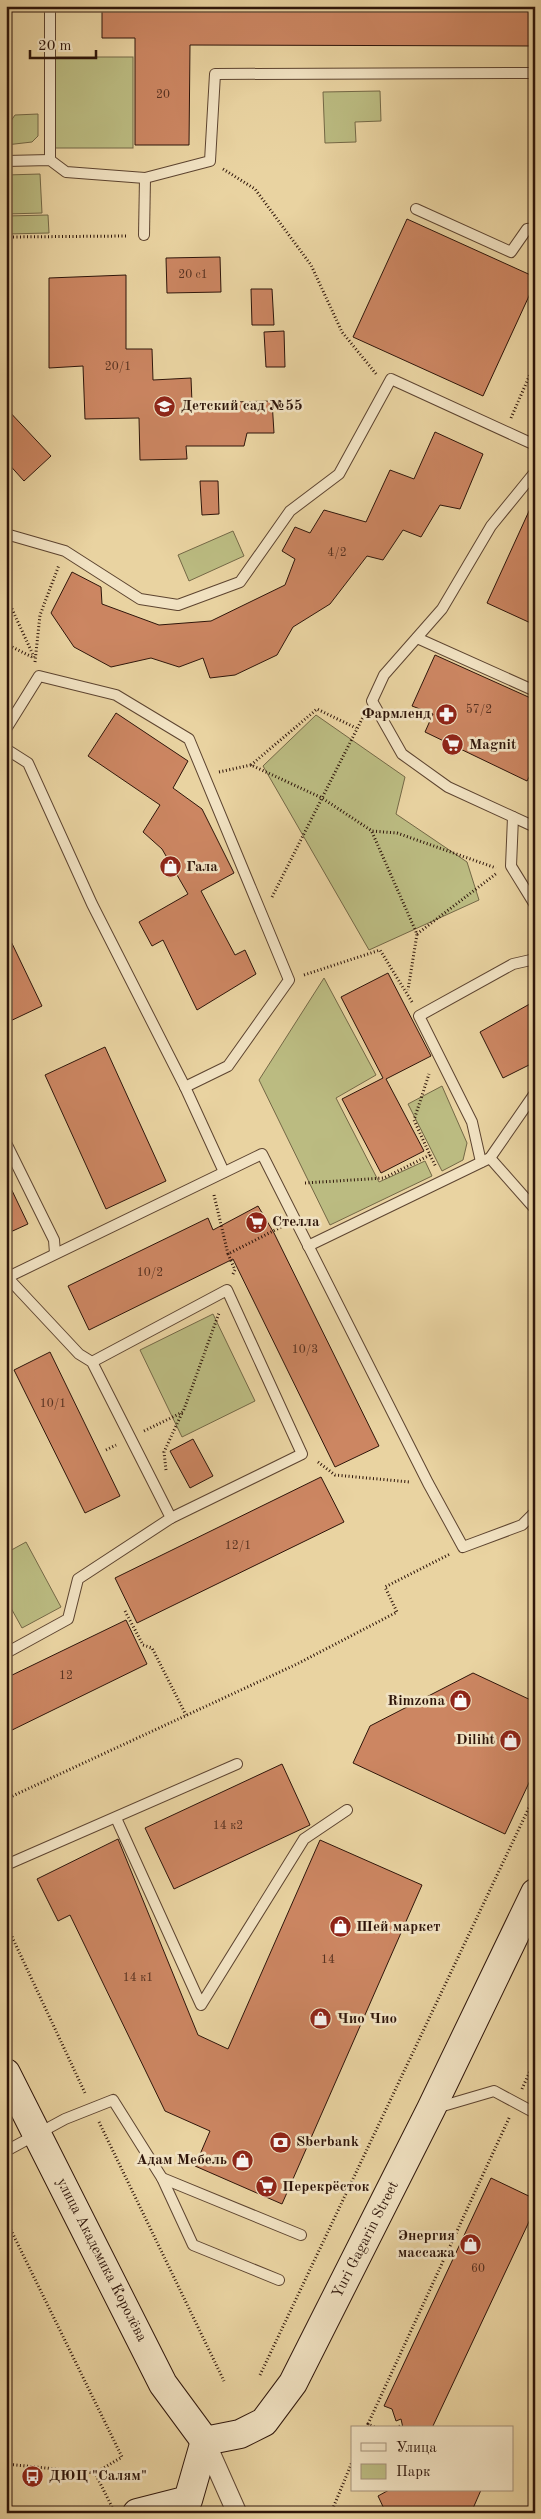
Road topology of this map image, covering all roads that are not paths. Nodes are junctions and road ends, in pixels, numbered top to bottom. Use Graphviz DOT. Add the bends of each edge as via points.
graph roads {
  1 [pos="50,6"];
  2 [pos="535,73"];
  3 [pos="50,160"];
  4 [pos="6,161"];
  5 [pos="145,178"];
  6 [pos="416,209"];
  7 [pos="535,228"];
  8 [pos="144,235"];
  9 [pos="535,445"];
  10 [pos="535,472"];
  11 [pos="6,534"];
  12 [pos="417,638"];
  13 [pos="535,690"];
  14 [pos="6,729"];
  15 [pos="6,749"];
  16 [pos="513,817"];
  17 [pos="535,827"];
  18 [pos="535,905"];
  19 [pos="535,960"];
  20 [pos="185,1087"];
  21 [pos="535,1093"];
  22 [pos="6,1143"];
  23 [pos="486,1160"];
  24 [pos="224,1172"];
  25 [pos="535,1208"];
  26 [pos="308,1246"];
  27 [pos="55,1253"];
  28 [pos="7,1278"];
  29 [pos="92,1362"];
  30 [pos="535,1512"];
  31 [pos="170,1518"];
  32 [pos="6,1653"];
  33 [pos="236,1764"];
  34 [pos="347,1810"];
  35 [pos="116,1818"];
  36 [pos="6,1865"];
  37 [pos="535,1893"];
  38 [pos="6,2073"];
  39 [pos="431,2109"];
  40 [pos="535,2113"];
  41 [pos="37,2134"];
  42 [pos="6,2151"];
  43 [pos="162,2178"];
  44 [pos="301,2235"];
  45 [pos="279,2280"];
  46 [pos="205,2441"];
  47 [pos="137,2513"];
  48 [pos="237,2513"];
  1 -- 3 [label="lane"];
  2 -- 5 [label="lane" via="215,74 210,161"];
  3 -- 4 [label="lane"];
  3 -- 5 [label="lane" via="66,172"];
  5 -- 8 [label="lane"];
  6 -- 7 [label="lane" via="511,252 527,229"];
  9 -- 11 [label="lane" via="391,379 339,474 290,511 240,582 178,605 140,598 66,551"];
  10 -- 12 [label="lane" via="491,526 442,609"];
  12 -- 13 [label="lane"];
  12 -- 16 [label="lane" via="384,675 372,701 402,754 448,787"];
  14 -- 20 [label="lane" via="39,676 116,695 189,739 289,980 228,1066"];
  15 -- 20 [label="lane" via="28,763 92,904"];
  16 -- 17 [label="lane"];
  16 -- 18 [label="lane" via="511,866"];
  19 -- 23 [label="lane" via="513,964 419,1016 472,1122"];
  20 -- 24 [label="lane"];
  21 -- 23 [label="lane"];
  22 -- 27 [label="lane" via="54,1240"];
  23 -- 25 [label="lane"];
  23 -- 26 [label="lane"];
  24 -- 26 [label="lane" via="262,1154"];
  24 -- 27 [label="lane"];
  26 -- 30 [label="lane" via="464,1548 522,1526"];
  27 -- 28 [label="lane"];
  28 -- 29 [label="lane" via="79,1354"];
  29 -- 31 [label="lane"];
  29 -- 31 [label="lane" via="227,1290 302,1454"];
  31 -- 32 [label="lane" via="78,1579 68,1619"];
  33 -- 35 [label="lane"];
  34 -- 35 [label="lane" via="304,1839 201,2005"];
  35 -- 36 [label="lane"];
  37 -- 39 [label="main road, Yuri Gagarin Street"];
  38 -- 41 [label="main road, улица Академика Королёва"];
  39 -- 40 [label="lane" via="494,2091"];
  39 -- 46 [label="main road, Yuri Gagarin Street" via="293,2384 264,2422 240,2434"];
  41 -- 42 [label="lane"];
  41 -- 43 [label="lane" via="113,2100"];
  41 -- 46 [label="main road, улица Академика Королёва" via="163,2384"];
  43 -- 44 [label="lane"];
  43 -- 45 [label="lane" via="193,2244"];
  46 -- 47 [label="main road" via="188,2500"];
  46 -- 48 [label="street"];
}
